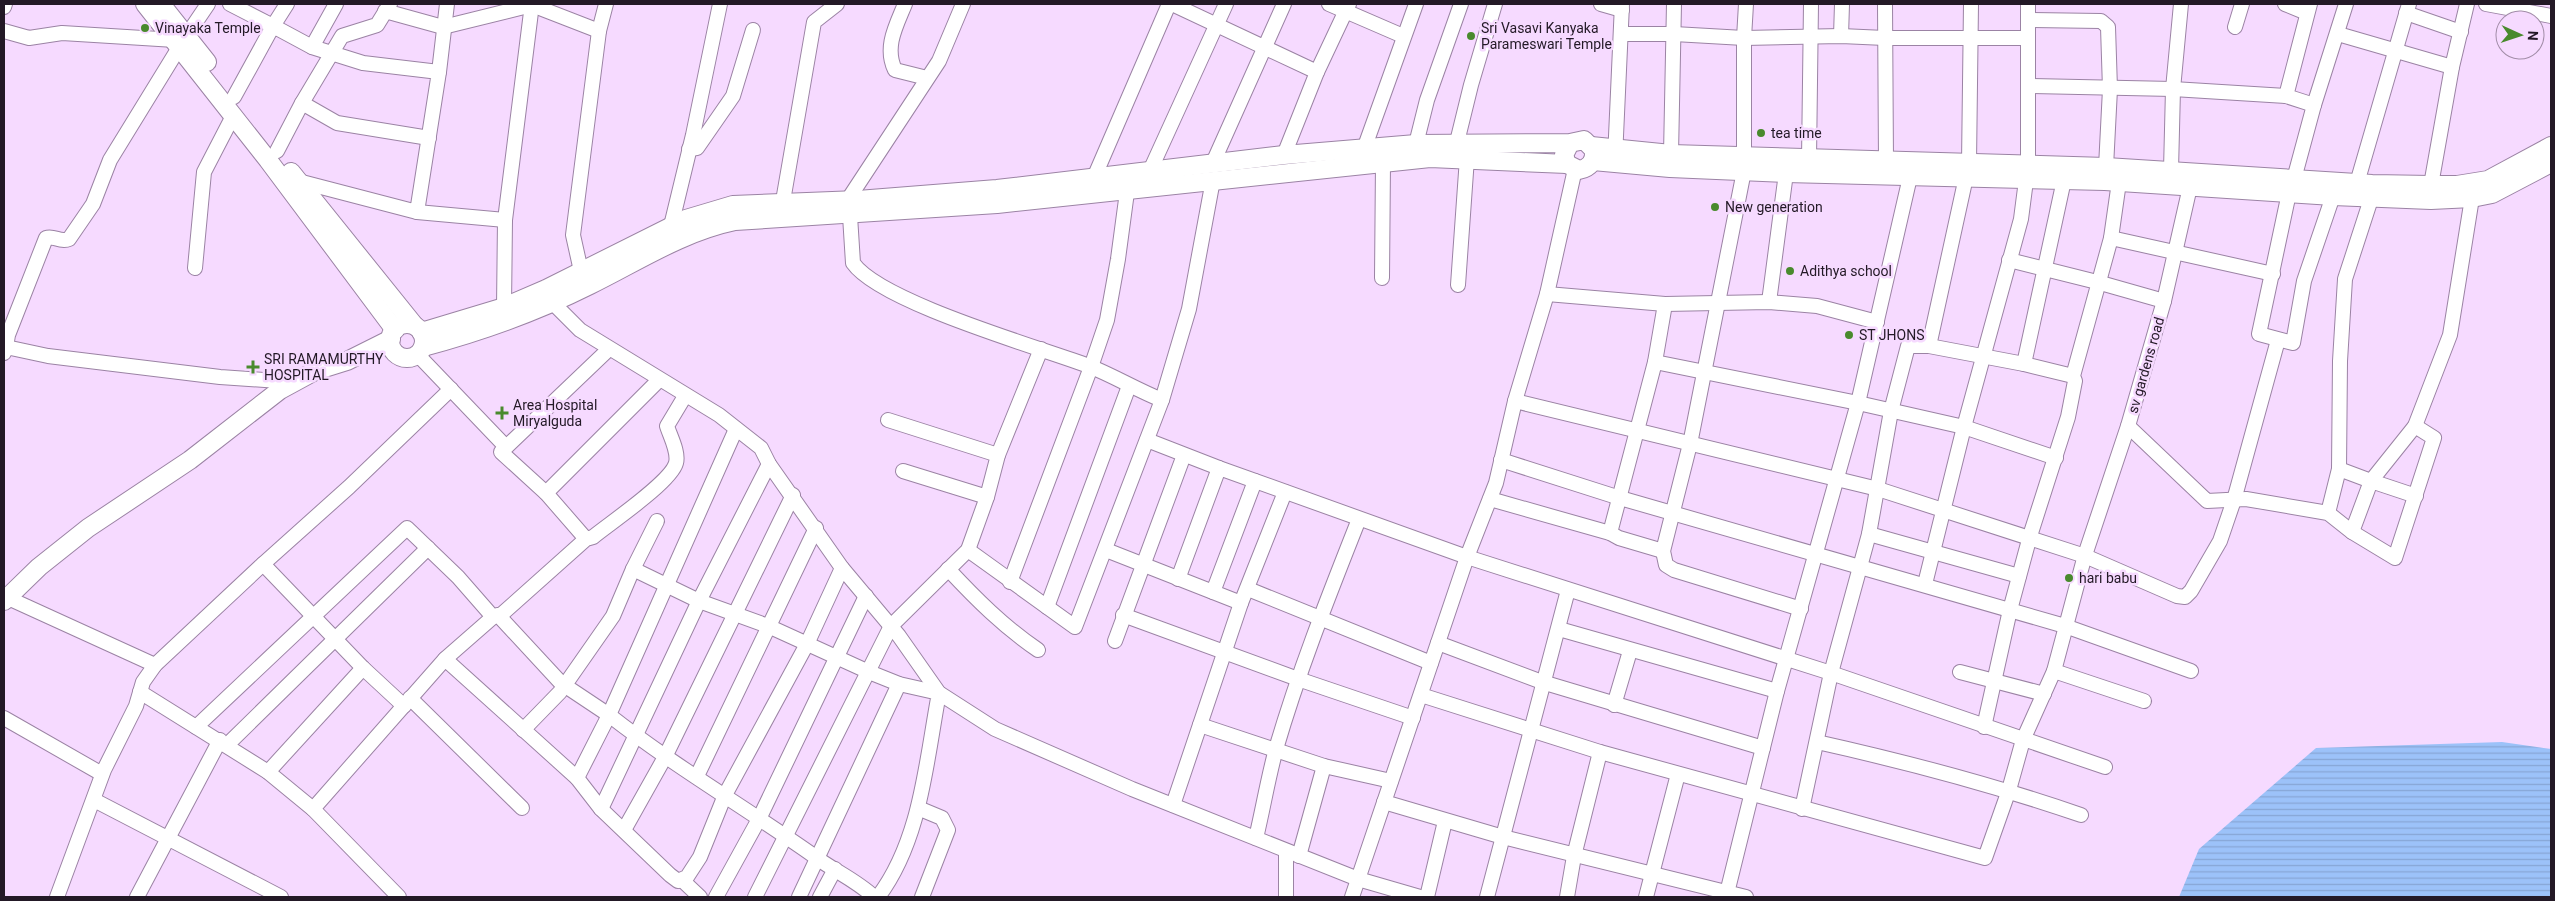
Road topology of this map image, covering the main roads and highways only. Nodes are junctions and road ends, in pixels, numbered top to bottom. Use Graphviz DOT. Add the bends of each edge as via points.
graph roads {
  1 [pos="146,4"];
  2 [pos="161,4"];
  3 [pos="181,41"];
  4 [pos="1570,142"];
  5 [pos="2551,146"];
  6 [pos="1592,154"];
  7 [pos="1616,155"];
  8 [pos="1744,163"];
  9 [pos="2551,163"];
  10 [pos="1571,167"];
  11 [pos="1968,170"];
  12 [pos="2027,172"];
  13 [pos="1213,173"];
  14 [pos="2192,180"];
  15 [pos="2292,186"];
  16 [pos="849,207"];
  17 [pos="549,296"];
  18 [pos="392,334"];
  19 [pos="415,343"];
  20 [pos="347,361"];
  21 [pos="6,599"];
  1 -- 3 [label="main road"];
  2 -- 3 [label="main road"];
  3 -- 18 [label="main road" via="233,116 333,245"];
  3 -- 19 [label="main road" via="234,96 277,151"];
  4 -- 6 [label="main road" via="1579,140"];
  4 -- 10 [label="main road" via="1564,155"];
  4 -- 13 [label="main road" via="1457,142 1284,155"];
  5 -- 15 [label="main road" via="2488,180 2457,185 2357,183"];
  6 -- 7 [label="main road"];
  6 -- 10 [label="main road" via="1584,169"];
  7 -- 8 [label="main road" via="1671,154"];
  7 -- 8 [label="main road" via="1670,168"];
  8 -- 11 [label="main road" via="1809,159"];
  8 -- 11 [label="main road" via="1786,173 1910,177"];
  9 -- 15 [label="main road" via="2510,186 2472,198 2333,196"];
  10 -- 13 [label="main road" via="1430,158"];
  11 -- 12 [label="main road"];
  12 -- 14 [label="main road" via="2064,180"];
  12 -- 14 [label="main road" via="2106,167 2171,170"];
  13 -- 16 [label="main road" via="1149,173"];
  13 -- 16 [label="main road" via="1127,192"];
  14 -- 15 [label="main road"];
  16 -- 17 [label="main road" via="722,224"];
  16 -- 17 [label="main road" via="783,201 718,207 671,226 581,271"];
  17 -- 19 [label="main road" via="504,307"];
  17 -- 19 [label="main road" via="509,321"];
  18 -- 19 [label="main road" via="403,324"];
  18 -- 19 [label="main road" via="393,349"];
  18 -- 20 [label="main road"];
  19 -- 20 [label="main road"];
  20 -- 21 [label="main road" via="292,382 190,460 88,528"];
}
